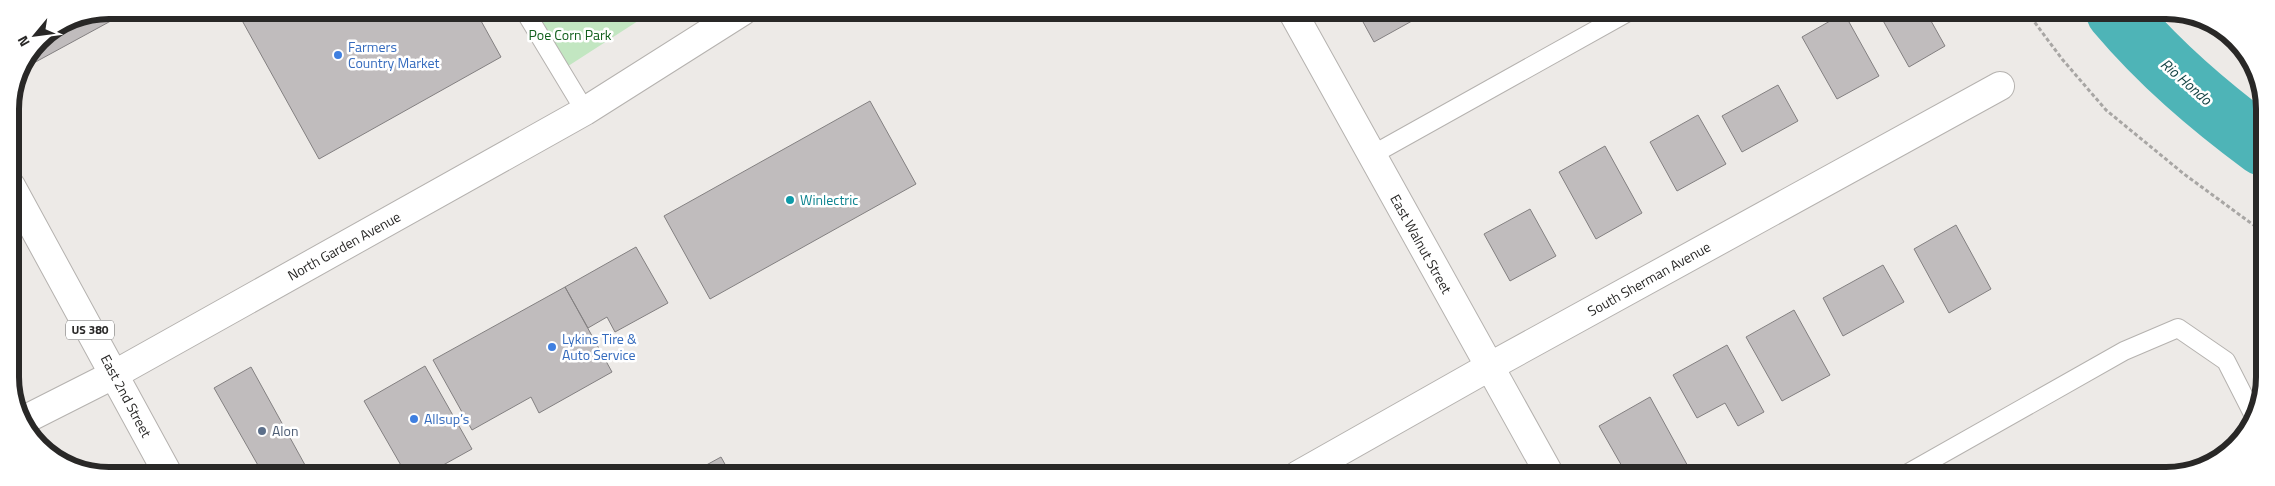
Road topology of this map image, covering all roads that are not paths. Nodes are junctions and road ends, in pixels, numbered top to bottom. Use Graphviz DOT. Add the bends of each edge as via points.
graph roads {
  1 [pos="529,19"];
  2 [pos="729,19"];
  3 [pos="1296,19"];
  4 [pos="1616,19"];
  5 [pos="2000,86"];
  6 [pos="585,111"];
  7 [pos="1372,155"];
  8 [pos="19,200"];
  9 [pos="1489,367"];
  10 [pos="115,374"];
  11 [pos="2250,408"];
  12 [pos="29,418"];
  13 [pos="164,467"];
  14 [pos="1312,467"];
  15 [pos="1545,467"];
  16 [pos="1919,467"];
  1 -- 6 [label="lane"];
  2 -- 6 [label="street, North Garden Avenue"];
  3 -- 7 [label="street, East Walnut Street"];
  4 -- 7 [label="lane"];
  5 -- 9 [label="street, South Sherman Avenue"];
  6 -- 10 [label="street, North Garden Avenue"];
  7 -- 9 [label="street, East Walnut Street"];
  8 -- 10 [label="street, East 2nd Street / US 380"];
  9 -- 14 [label="street, South Sherman Avenue"];
  9 -- 15 [label="street, East Walnut Street"];
  10 -- 12 [label="street, North Garden Avenue"];
  10 -- 13 [label="street, East 2nd Street / US 380"];
  11 -- 16 [label="lane" via="2226,361 2178,328 2124,351"];
}
